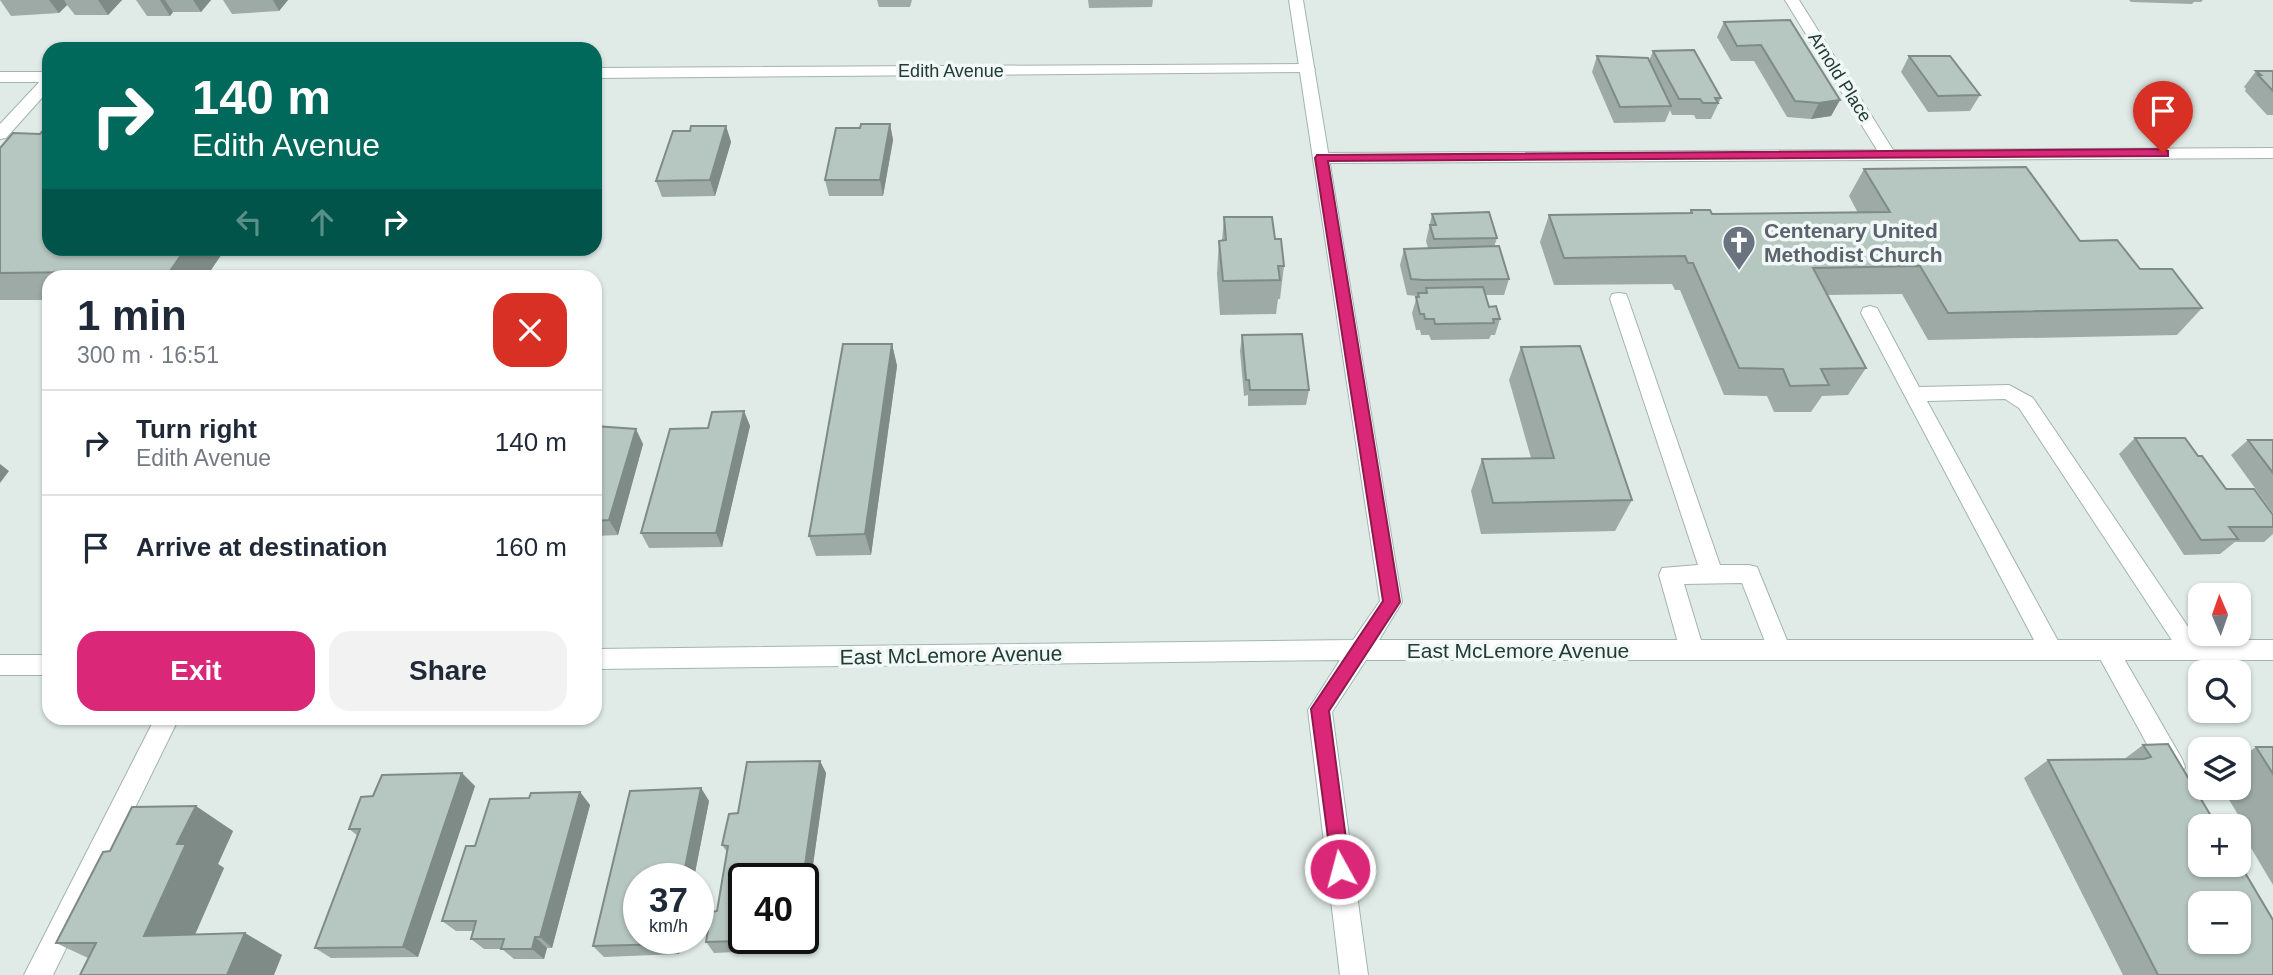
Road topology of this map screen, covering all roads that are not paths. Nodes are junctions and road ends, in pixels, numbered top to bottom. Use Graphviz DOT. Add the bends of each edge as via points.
graph roads {
  1 [pos="1296,0"];
  2 [pos="1791,0"];
  3 [pos="1307,69"];
  4 [pos="602,73"];
  5 [pos="0,77"];
  6 [pos="42,79"];
  7 [pos="42,88"];
  8 [pos="4,139"];
  9 [pos="2273,153"];
  10 [pos="1888,155"];
  11 [pos="1321,158"];
  12 [pos="1619,299"];
  13 [pos="1870,313"];
  14 [pos="1913,394"];
  15 [pos="1712,575"];
  16 [pos="1360,650"];
  17 [pos="1692,650"];
  18 [pos="1779,650"];
  19 [pos="2051,650"];
  20 [pos="2108,650"];
  21 [pos="2192,650"];
  22 [pos="2273,650"];
  23 [pos="602,659"];
  24 [pos="0,665"];
  25 [pos="42,665"];
  26 [pos="163,725"];
  27 [pos="2187,791"];
  28 [pos="38,975"];
  29 [pos="1354,975"];
  1 -- 3 [label="street"];
  2 -- 10 [label="street, Arnold Place"];
  3 -- 4 [label="street, Edith Avenue"];
  3 -- 11 [label="street"];
  5 -- 6 [label="street"];
  7 -- 8 [label="street"];
  9 -- 10 [label="street"];
  10 -- 11 [label="street"];
  11 -- 16 [label="street" via="1391,602"];
  12 -- 15 [label="street"];
  13 -- 14 [label="street"];
  14 -- 19 [label="street"];
  14 -- 21 [label="street" via="2009,392 2026,403"];
  15 -- 17 [label="street" via="1670,575"];
  15 -- 18 [label="street" via="1749,574"];
  16 -- 17 [label="street, East McLemore Avenue"];
  16 -- 23 [label="street, East McLemore Avenue"];
  16 -- 29 [label="street" via="1320,709"];
  17 -- 18 [label="street, East McLemore Avenue"];
  18 -- 19 [label="street, East McLemore Avenue"];
  19 -- 20 [label="street, East McLemore Avenue"];
  20 -- 21 [label="street, East McLemore Avenue"];
  20 -- 27 [label="street"];
  21 -- 22 [label="street, East McLemore Avenue"];
  24 -- 25 [label="street"];
  26 -- 28 [label="street"];
}
